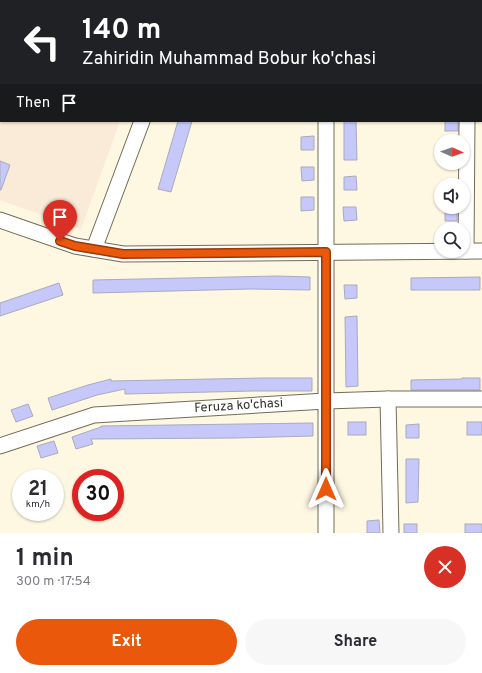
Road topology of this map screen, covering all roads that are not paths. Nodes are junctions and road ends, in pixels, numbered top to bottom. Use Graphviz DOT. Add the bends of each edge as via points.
graph roads {
  1 [pos="142,122"];
  2 [pos="326,122"];
  3 [pos="467,122"];
  4 [pos="0,220"];
  5 [pos="466,222"];
  6 [pos="94,249"];
  7 [pos="434,251"];
  8 [pos="470,251"];
  9 [pos="482,251"];
  10 [pos="326,252"];
  11 [pos="388,399"];
  12 [pos="482,399"];
  13 [pos="326,401"];
  14 [pos="0,446"];
  15 [pos="326,533"];
  16 [pos="391,533"];
  1 -- 6 [label="street"];
  2 -- 10 [label="street"];
  3 -- 5 [label="street"];
  4 -- 6 [label="street" via="75,246"];
  6 -- 10 [label="street" via="123,254"];
  7 -- 10 [label="street"];
  8 -- 9 [label="street"];
  10 -- 13 [label="street"];
  11 -- 12 [label="street, Feruza ko'chasi"];
  11 -- 13 [label="street, Feruza ko'chasi"];
  11 -- 16 [label="street"];
  13 -- 14 [label="street, Feruza ko'chasi" via="94,415"];
  13 -- 15 [label="street"];
}
